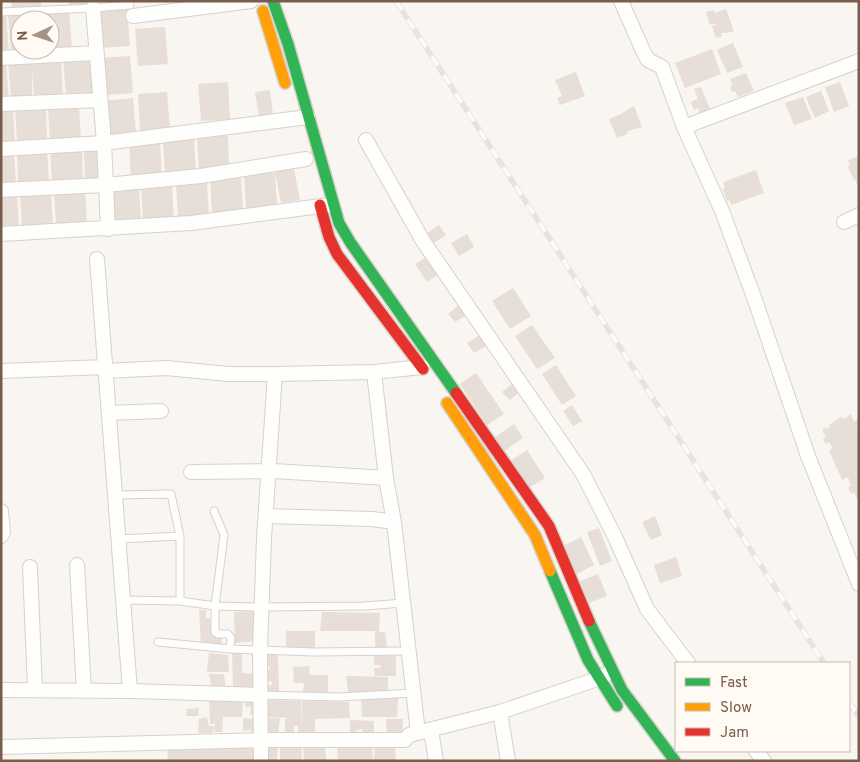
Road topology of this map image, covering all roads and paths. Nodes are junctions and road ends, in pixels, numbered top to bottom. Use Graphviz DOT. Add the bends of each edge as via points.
graph roads {
  1 [pos="251,1"];
  2 [pos="260,1"];
  3 [pos="273,1"];
  4 [pos="621,1"];
  5 [pos="93,8"];
  6 [pos="132,11"];
  7 [pos="1,12"];
  8 [pos="96,53"];
  9 [pos="1,58"];
  10 [pos="859,61"];
  11 [pos="288,91"];
  12 [pos="100,100"];
  13 [pos="1,104"];
  14 [pos="299,118"];
  15 [pos="684,127"];
  16 [pos="366,140"];
  17 [pos="104,143"];
  18 [pos="1,148"];
  19 [pos="306,159"];
  20 [pos="105,185"];
  21 [pos="1,190"];
  22 [pos="315,192"];
  23 [pos="326,205"];
  24 [pos="859,215"];
  25 [pos="844,222"];
  26 [pos="108,229"];
  27 [pos="1,234"];
  28 [pos="97,259"];
  29 [pos="105,369"];
  30 [pos="1,371"];
  31 [pos="425,371"];
  32 [pos="374,372"];
  33 [pos="275,374"];
  34 [pos="438,391"];
  35 [pos="161,411"];
  36 [pos="109,413"];
  37 [pos="191,472"];
  38 [pos="269,472"];
  39 [pos="386,478"];
  40 [pos="115,495"];
  41 [pos="1,511"];
  42 [pos="214,511"];
  43 [pos="266,516"];
  44 [pos="394,522"];
  45 [pos="1,536"];
  46 [pos="180,536"];
  47 [pos="118,539"];
  48 [pos="77,565"];
  49 [pos="30,567"];
  50 [pos="859,584"];
  51 [pos="123,600"];
  52 [pos="180,601"];
  53 [pos="403,604"];
  54 [pos="215,606"];
  55 [pos="261,607"];
  56 [pos="158,642"];
  57 [pos="230,649"];
  58 [pos="260,649"];
  59 [pos="408,650"];
  60 [pos="687,662"];
  61 [pos="612,671"];
  62 [pos="600,678"];
  63 [pos="1,690"];
  64 [pos="36,690"];
  65 [pos="84,691"];
  66 [pos="130,691"];
  67 [pos="413,693"];
  68 [pos="261,696"];
  69 [pos="500,712"];
  70 [pos="625,715"];
  71 [pos="424,731"];
  72 [pos="261,740"];
  73 [pos="1,747"];
  74 [pos="261,761"];
  75 [pos="436,761"];
  76 [pos="508,761"];
  77 [pos="675,761"];
  1 -- 6 [label="street"];
  2 -- 11 [label="street"];
  3 -- 14 [label="street" via="288,44"];
  4 -- 15 [label="street" via="648,60 662,67"];
  5 -- 6 [label="lane"];
  5 -- 7 [label="lane"];
  5 -- 8 [label="street"];
  8 -- 9 [label="street"];
  8 -- 12 [label="street"];
  10 -- 15 [label="street"];
  12 -- 13 [label="street"];
  12 -- 17 [label="street"];
  14 -- 17 [label="street"];
  14 -- 23 [label="street"];
  15 -- 50 [label="street" via="722,211 808,456"];
  16 -- 60 [label="street" via="423,241 583,474 647,610"];
  17 -- 18 [label="street"];
  17 -- 20 [label="street"];
  19 -- 20 [label="street" via="201,176"];
  20 -- 21 [label="street"];
  20 -- 26 [label="street"];
  22 -- 23 [label="street"];
  23 -- 26 [label="street" via="191,223"];
  23 -- 31 [label="street" via="329,237 337,254"];
  23 -- 61 [label="street" via="549,526"];
  24 -- 25 [label="street"];
  26 -- 27 [label="street"];
  28 -- 29 [label="street"];
  29 -- 30 [label="street"];
  29 -- 33 [label="street" via="166,368 228,374"];
  29 -- 36 [label="street"];
  31 -- 32 [label="street"];
  32 -- 33 [label="street"];
  32 -- 39 [label="street"];
  33 -- 38 [label="street"];
  34 -- 62 [label="street" via="535,535 588,660"];
  35 -- 36 [label="street"];
  36 -- 40 [label="street"];
  37 -- 38 [label="street"];
  38 -- 39 [label="street"];
  38 -- 43 [label="street"];
  39 -- 44 [label="street"];
  40 -- 46 [label="lane" via="171,494"];
  40 -- 47 [label="street"];
  41 -- 45 [label="street"];
  42 -- 54 [label="lane" via="224,535"];
  43 -- 44 [label="street"];
  43 -- 55 [label="street"];
  44 -- 53 [label="street"];
  46 -- 47 [label="lane"];
  46 -- 52 [label="lane"];
  47 -- 51 [label="street"];
  48 -- 65 [label="street"];
  49 -- 64 [label="street"];
  51 -- 52 [label="lane"];
  51 -- 66 [label="street"];
  52 -- 54 [label="lane"];
  53 -- 55 [label="lane"];
  53 -- 59 [label="street"];
  54 -- 55 [label="lane"];
  54 -- 57 [label="lane" via="215,632 228,634"];
  55 -- 58 [label="street"];
  56 -- 57 [label="lane"];
  57 -- 58 [label="lane"];
  58 -- 59 [label="lane" via="313,652"];
  58 -- 68 [label="street"];
  59 -- 67 [label="street"];
  61 -- 62 [label="street"];
  61 -- 77 [label="street" via="622,690"];
  62 -- 69 [label="street"];
  62 -- 70 [label="street"];
  63 -- 64 [label="street"];
  64 -- 65 [label="street"];
  65 -- 66 [label="street"];
  66 -- 68 [label="street"];
  67 -- 68 [label="lane" via="339,697"];
  67 -- 71 [label="street"];
  68 -- 72 [label="street"];
  69 -- 71 [label="street"];
  69 -- 76 [label="street"];
  71 -- 72 [label="street" via="409,735 405,740"];
  71 -- 75 [label="street"];
  72 -- 73 [label="street"];
  72 -- 74 [label="street"];
}
